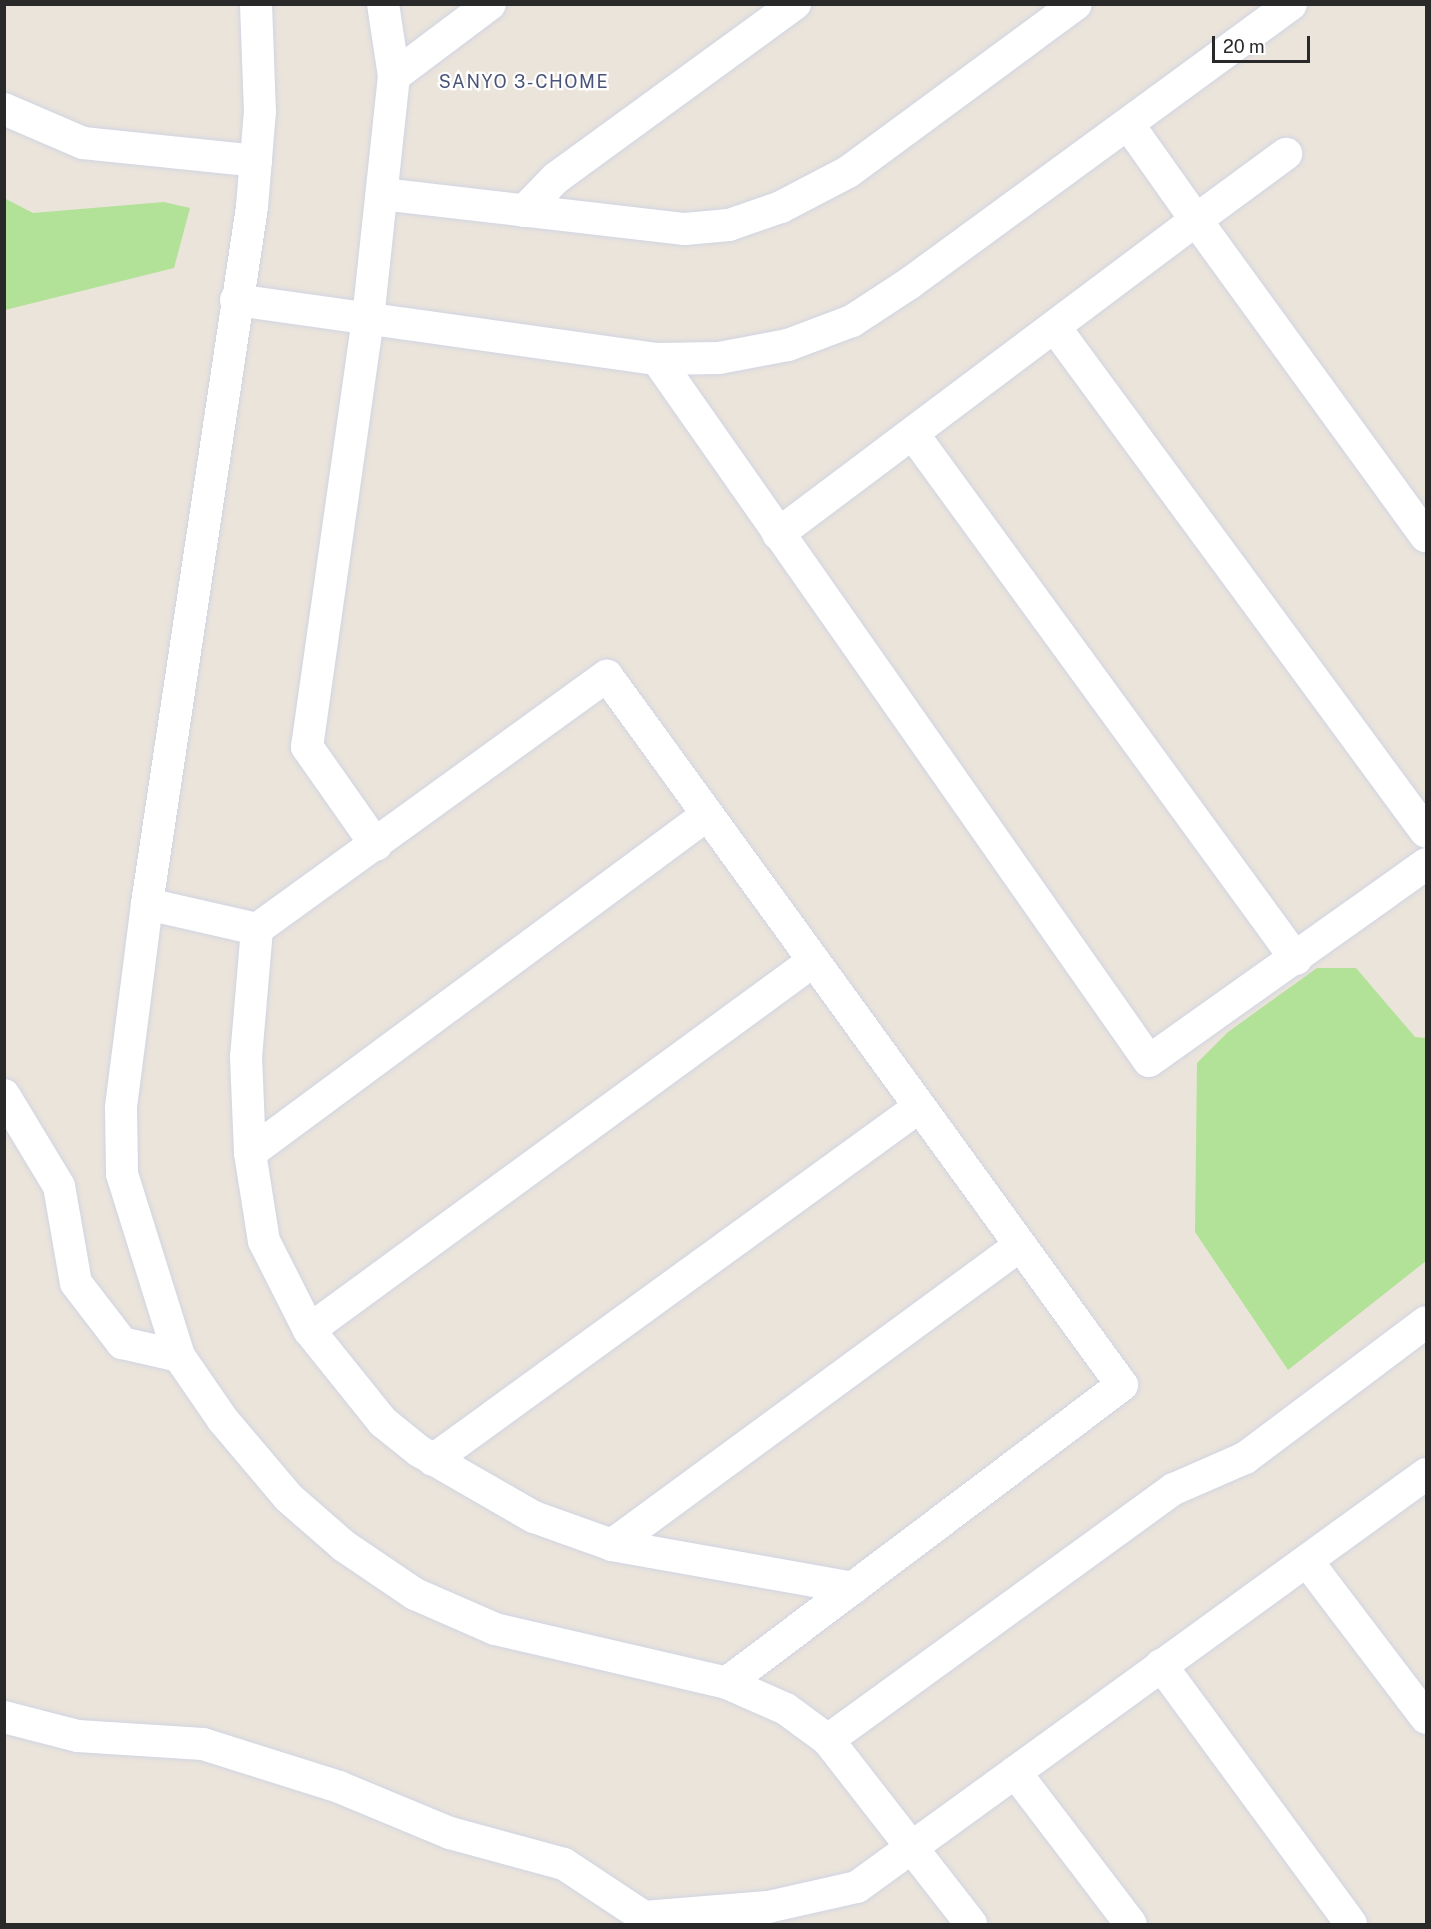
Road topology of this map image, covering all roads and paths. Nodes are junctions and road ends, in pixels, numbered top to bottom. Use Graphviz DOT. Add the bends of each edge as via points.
graph roads {
  1 [pos="256,4"];
  2 [pos="383,4"];
  3 [pos="490,4"];
  4 [pos="795,4"];
  5 [pos="1076,4"];
  6 [pos="1291,4"];
  7 [pos="394,76"];
  8 [pos="4,109"];
  9 [pos="1128,124"];
  10 [pos="1286,154"];
  11 [pos="256,161"];
  12 [pos="382,194"];
  13 [pos="524,211"];
  14 [pos="1196,220"];
  15 [pos="236,300"];
  16 [pos="368,319"];
  17 [pos="1056,328"];
  18 [pos="657,359"];
  19 [pos="913,434"];
  20 [pos="778,534"];
  21 [pos="1426,536"];
  22 [pos="707,815"];
  23 [pos="1426,832"];
  24 [pos="376,845"];
  25 [pos="1426,864"];
  26 [pos="147,904"];
  27 [pos="257,929"];
  28 [pos="1296,958"];
  29 [pos="812,962"];
  30 [pos="4,1095"];
  31 [pos="919,1107"];
  32 [pos="250,1153"];
  33 [pos="1019,1246"];
  34 [pos="1426,1322"];
  35 [pos="309,1330"];
  36 [pos="179,1356"];
  37 [pos="432,1460"];
  38 [pos="1426,1474"];
  39 [pos="612,1545"];
  40 [pos="1307,1560"];
  41 [pos="853,1588"];
  42 [pos="1161,1665"];
  43 [pos="728,1683"];
  44 [pos="4,1717"];
  45 [pos="1426,1718"];
  46 [pos="828,1740"];
  47 [pos="1015,1772"];
  48 [pos="914,1846"];
  49 [pos="642,1921"];
  50 [pos="681,1924"];
  51 [pos="971,1924"];
  52 [pos="1131,1924"];
  53 [pos="1351,1924"];
  1 -- 11 [label="street" via="260,111"];
  2 -- 7 [label="street"];
  3 -- 7 [label="street"];
  4 -- 13 [label="street" via="556,178"];
  5 -- 13 [label="street" via="848,172 781,207 729,225 685,229"];
  6 -- 9 [label="street"];
  7 -- 12 [label="street"];
  8 -- 11 [label="street" via="83,143"];
  9 -- 14 [label="street"];
  9 -- 18 [label="street" via="910,284 852,321 788,345 719,358"];
  10 -- 14 [label="street"];
  11 -- 15 [label="street"];
  12 -- 13 [label="street"];
  12 -- 16 [label="street"];
  14 -- 17 [label="street"];
  14 -- 21 [label="street"];
  15 -- 16 [label="street"];
  15 -- 26 [label="street"];
  16 -- 18 [label="street"];
  16 -- 24 [label="street" via="307,747"];
  17 -- 19 [label="street"];
  17 -- 23 [label="street"];
  18 -- 20 [label="street"];
  19 -- 20 [label="street"];
  19 -- 28 [label="street"];
  20 -- 28 [label="street" via="1149,1061"];
  22 -- 24 [label="street" via="607,676"];
  22 -- 29 [label="street"];
  22 -- 32 [label="street"];
  24 -- 27 [label="street"];
  25 -- 28 [label="street"];
  26 -- 27 [label="street"];
  26 -- 36 [label="street" via="121,1108 122,1174"];
  27 -- 32 [label="street" via="246,1058"];
  29 -- 31 [label="street"];
  29 -- 35 [label="street"];
  30 -- 36 [label="street" via="60,1186 76,1283 122,1343"];
  31 -- 33 [label="street"];
  31 -- 37 [label="street"];
  32 -- 35 [label="street" via="264,1241"];
  33 -- 39 [label="street"];
  33 -- 41 [label="street" via="1122,1385"];
  34 -- 46 [label="street" via="1245,1458 1174,1489"];
  35 -- 37 [label="street" via="383,1422"];
  36 -- 43 [label="street" via="223,1420 288,1498 344,1546 415,1594 495,1629"];
  37 -- 39 [label="street" via="534,1518"];
  38 -- 40 [label="street"];
  39 -- 41 [label="street"];
  40 -- 42 [label="street"];
  40 -- 45 [label="street"];
  41 -- 43 [label="street"];
  42 -- 47 [label="street"];
  42 -- 53 [label="street"];
  43 -- 46 [label="street" via="786,1709"];
  44 -- 49 [label="street" via="78,1736 203,1744 339,1788 450,1833 564,1864"];
  46 -- 48 [label="street"];
  47 -- 48 [label="street"];
  47 -- 52 [label="street"];
  48 -- 49 [label="street" via="857,1887 768,1907"];
  48 -- 51 [label="street"];
  49 -- 50 [label="street"];
}
